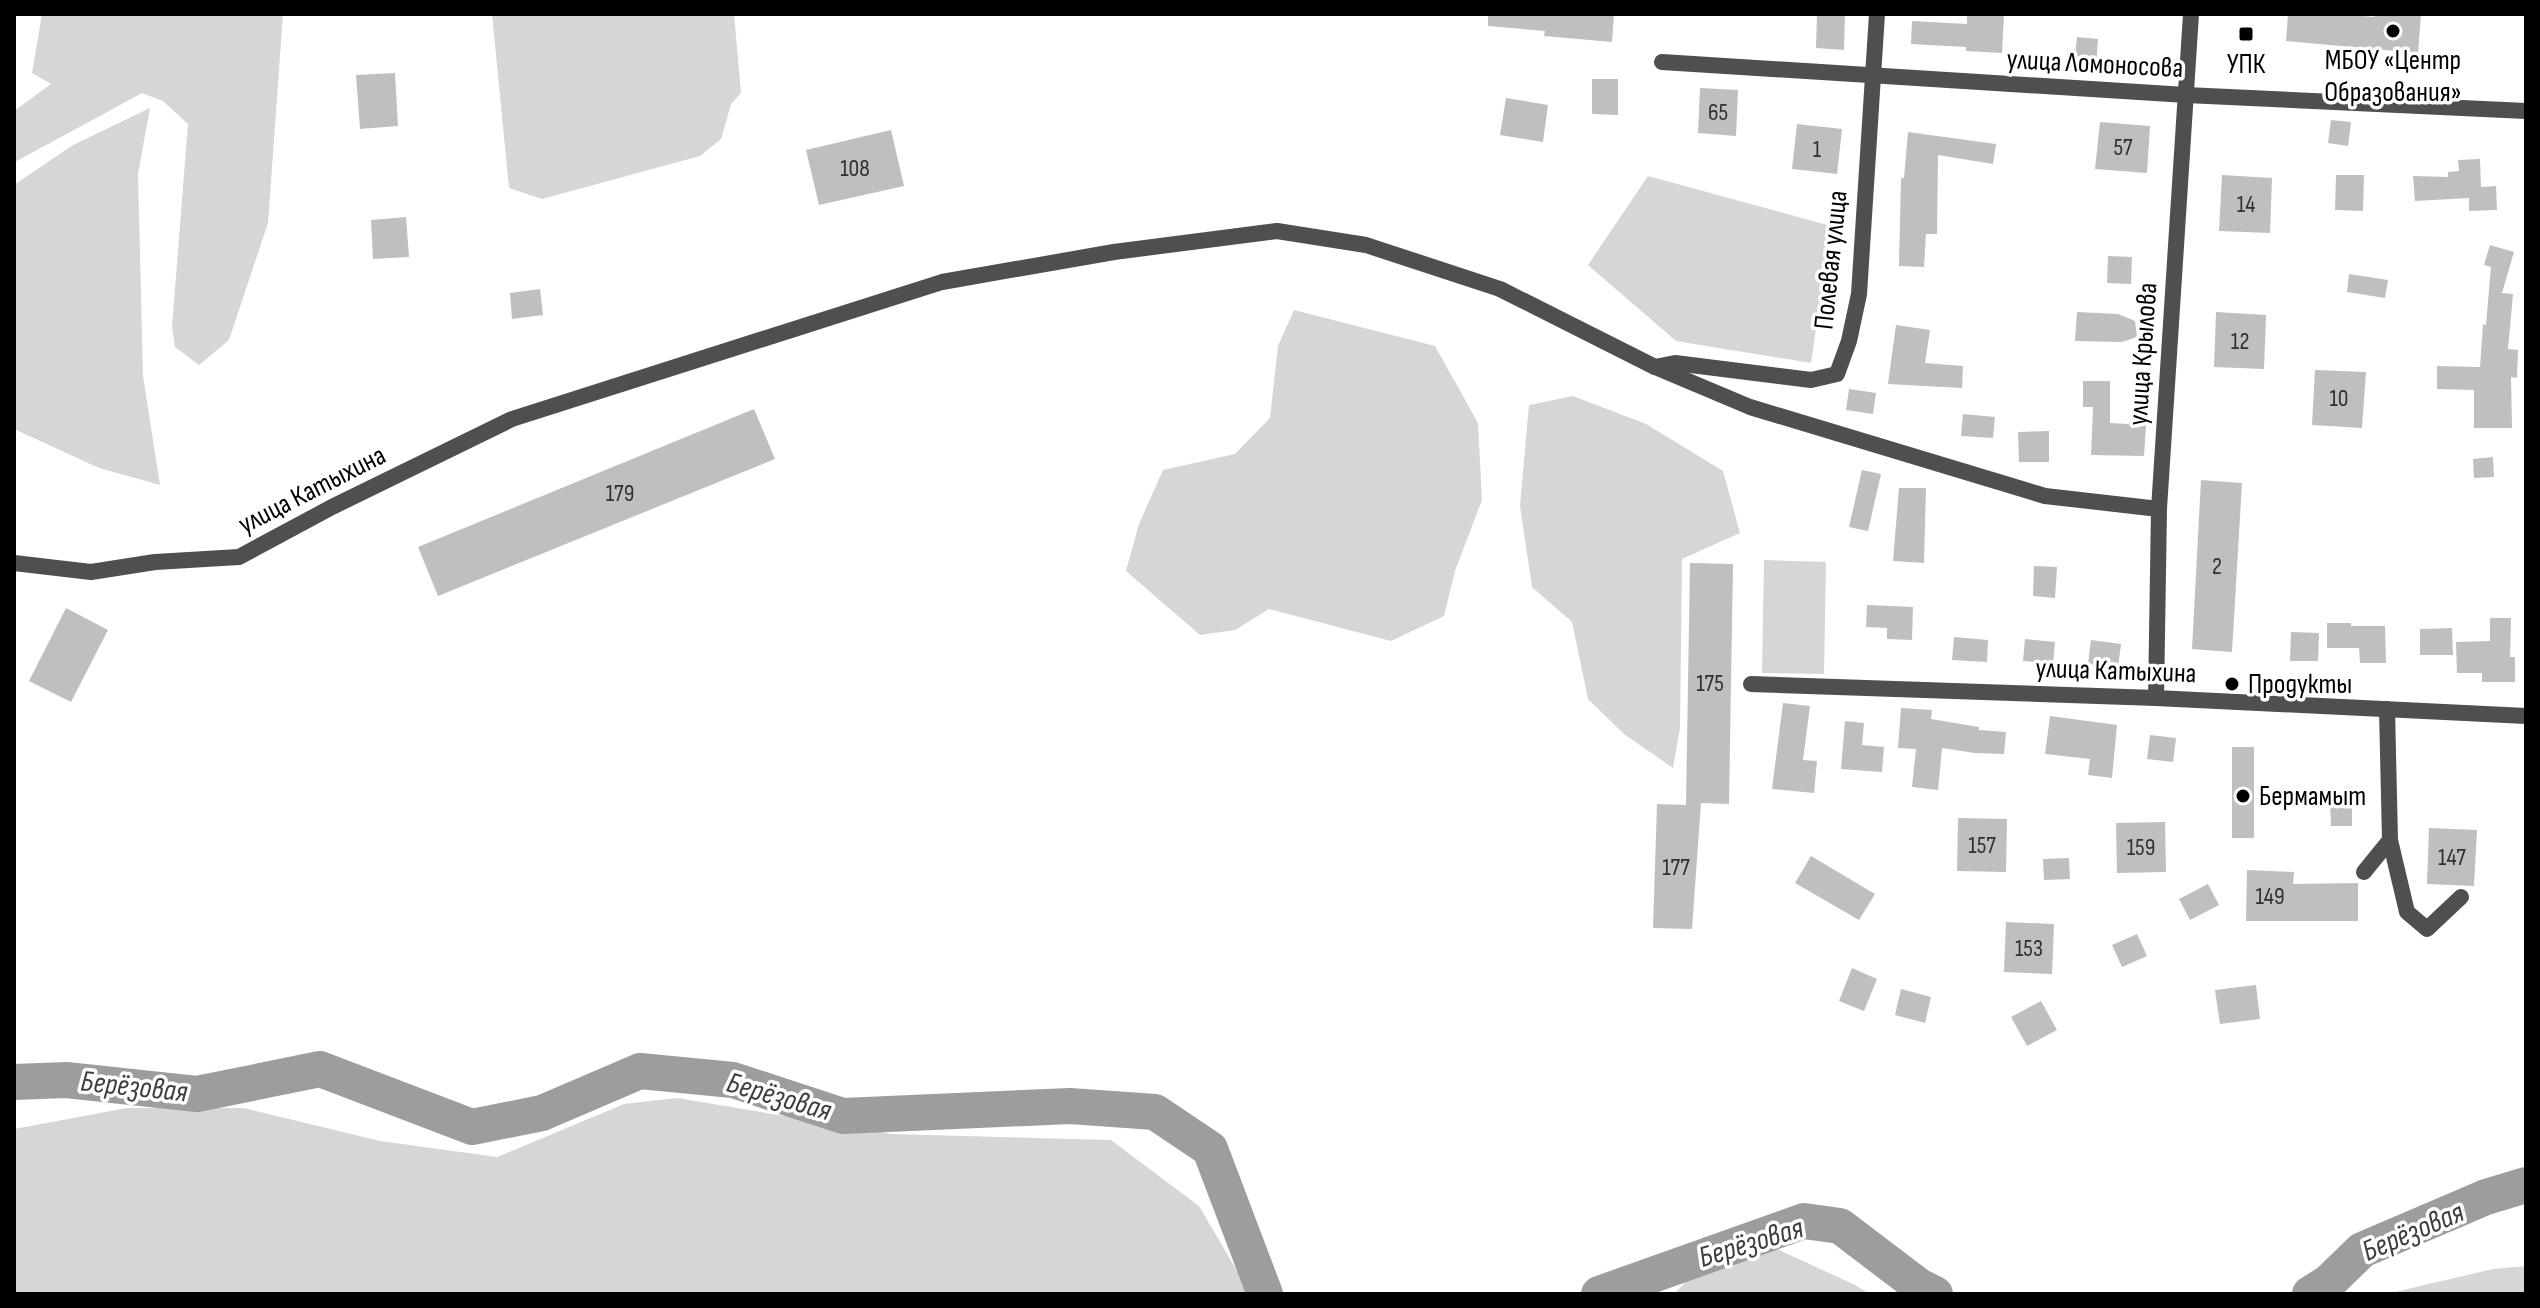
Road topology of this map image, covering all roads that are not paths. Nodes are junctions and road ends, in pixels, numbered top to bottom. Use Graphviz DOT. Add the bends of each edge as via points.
graph roads {
  1 [pos="1877,14"];
  2 [pos="2191,14"];
  3 [pos="1662,62"];
  4 [pos="1873,77"];
  5 [pos="2186,95"];
  6 [pos="2526,111"];
  7 [pos="1655,367"];
  8 [pos="2159,509"];
  9 [pos="14,563"];
  10 [pos="1751,684"];
  11 [pos="2156,698"];
  12 [pos="2387,709"];
  13 [pos="2526,716"];
  14 [pos="2390,840"];
  15 [pos="2364,872"];
  16 [pos="2461,897"];
  1 -- 4 [label="street, Полевая улица"];
  2 -- 5 [label="street, улица Крылова"];
  3 -- 4 [label="street, улица Ломоносова"];
  4 -- 5 [label="street, улица Ломоносова"];
  4 -- 7 [label="street, Полевая улица" via="1859,294 1837,374 1811,380 1675,363"];
  5 -- 6 [label="street, улица Ломоносова"];
  5 -- 8 [label="street, улица Крылова"];
  7 -- 8 [label="street" via="1750,407 2045,496"];
  7 -- 9 [label="street, улица Катыхина" via="1500,289 1366,245 1277,231 942,282 512,419 239,557 91,572"];
  8 -- 11 [label="street, улица Крылова"];
  10 -- 11 [label="street, улица Катыхина"];
  11 -- 12 [label="street, улица Катыхина"];
  12 -- 13 [label="street, улица Катыхина"];
  12 -- 14 [label="street"];
  14 -- 15 [label="street"];
  14 -- 16 [label="street" via="2407,912 2427,929"];
}
